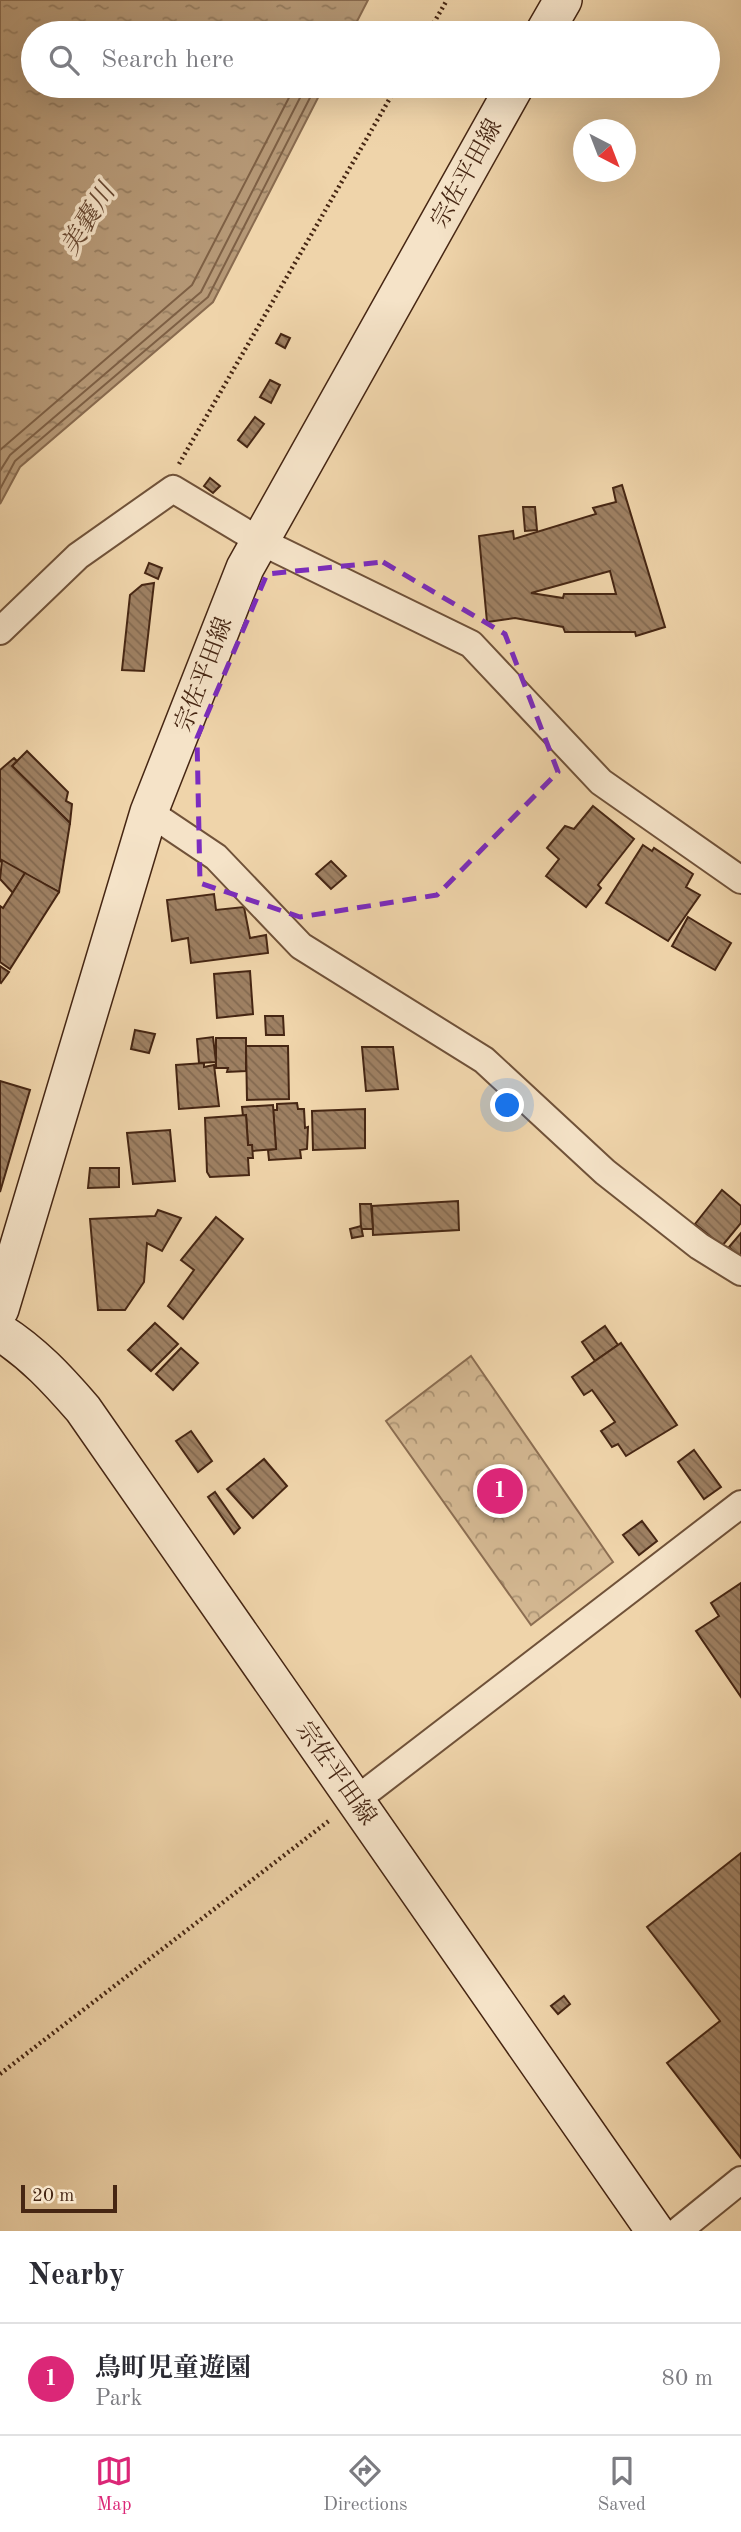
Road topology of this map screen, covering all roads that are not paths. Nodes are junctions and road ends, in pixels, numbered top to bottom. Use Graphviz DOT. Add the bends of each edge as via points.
graph roads {
  1 [pos="563,0"];
  2 [pos="551,21"];
  3 [pos="508,98"];
  4 [pos="260,541"];
  5 [pos="0,631"];
  6 [pos="149,812"];
  7 [pos="741,880"];
  8 [pos="741,1272"];
  9 [pos="0,1309"];
  10 [pos="0,1332"];
  11 [pos="741,1504"];
  12 [pos="356,1800"];
  13 [pos="741,2180"];
  14 [pos="655,2231"];
  15 [pos="678,2231"];
  1 -- 2 [label="main road"];
  3 -- 4 [label="main road, 宗佐平田線"];
  4 -- 5 [label="street" via="173,489 78,556"];
  4 -- 6 [label="main road, 宗佐平田線" via="245,568"];
  4 -- 7 [label="street" via="471,644 601,782"];
  6 -- 8 [label="street" via="216,857 301,946 484,1060 605,1172 699,1246"];
  6 -- 9 [label="main road, 宗佐平田線"];
  10 -- 12 [label="main road, 宗佐平田線" via="43,1364 83,1409"];
  11 -- 12 [label="street"];
  12 -- 14 [label="main road, 宗佐平田線"];
  13 -- 15 [label="street"];
}
